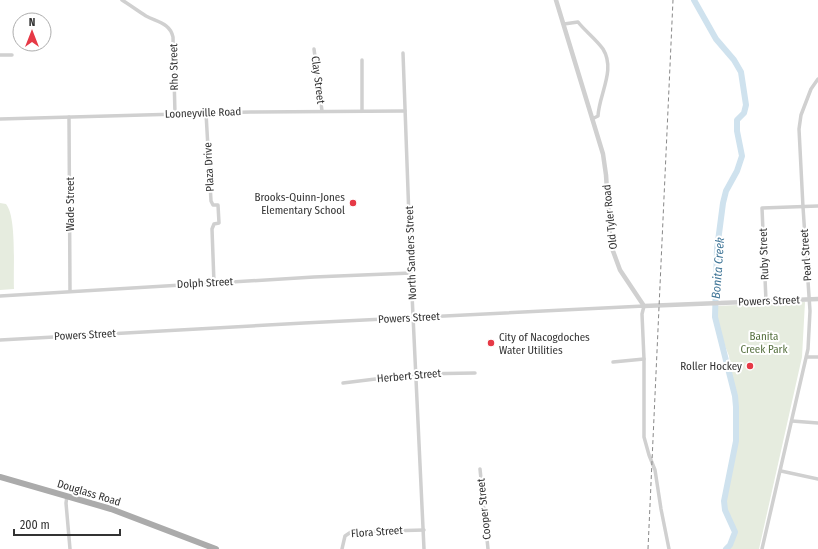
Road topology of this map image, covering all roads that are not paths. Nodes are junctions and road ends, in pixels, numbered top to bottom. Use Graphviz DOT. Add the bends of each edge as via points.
graph roads {
  1 [pos="122,0"];
  2 [pos="556,0"];
  3 [pos="564,24"];
  4 [pos="314,49"];
  5 [pos="403,52"];
  6 [pos="0,54"];
  7 [pos="12,55"];
  8 [pos="362,60"];
  9 [pos="818,79"];
  10 [pos="362,110"];
  11 [pos="322,111"];
  12 [pos="405,111"];
  13 [pos="206,113"];
  14 [pos="175,114"];
  15 [pos="69,117"];
  16 [pos="0,119"];
  17 [pos="592,119"];
  18 [pos="802,206"];
  19 [pos="818,206"];
  20 [pos="411,273"];
  21 [pos="214,283"];
  22 [pos="70,291"];
  23 [pos="0,296"];
  24 [pos="818,299"];
  25 [pos="808,300"];
  26 [pos="766,301"];
  27 [pos="644,306"];
  28 [pos="414,318"];
  29 [pos="0,340"];
  30 [pos="807,357"];
  31 [pos="818,357"];
  32 [pos="644,359"];
  33 [pos="613,362"];
  34 [pos="475,373"];
  35 [pos="416,374"];
  36 [pos="343,383"];
  37 [pos="792,422"];
  38 [pos="818,423"];
  39 [pos="480,469"];
  40 [pos="781,471"];
  41 [pos="0,477"];
  42 [pos="818,479"];
  43 [pos="67,496"];
  44 [pos="424,530"];
  45 [pos="70,549"];
  46 [pos="216,549"];
  47 [pos="342,549"];
  48 [pos="424,549"];
  49 [pos="488,549"];
  50 [pos="669,549"];
  51 [pos="762,549"];
  1 -- 14 [label="street, Rho Street" via="172,31"];
  2 -- 3 [label="street, Old Tyler Road"];
  3 -- 17 [label="street, Old Tyler Road"];
  3 -- 17 [label="street" via="578,22 603,50 606,59 608,72 598,116"];
  4 -- 11 [label="street, Clay Street"];
  5 -- 12 [label="street, North Sanders Street"];
  6 -- 7 [label="street"];
  8 -- 10 [label="street"];
  9 -- 18 [label="street, Pearl Street" via="808,95 800,123"];
  10 -- 11 [label="street, Looneyville Road"];
  10 -- 12 [label="street, Looneyville Road"];
  11 -- 13 [label="street, Looneyville Road"];
  12 -- 20 [label="street, North Sanders Street"];
  13 -- 14 [label="street, Looneyville Road"];
  13 -- 21 [label="street, Plaza Drive" via="211,201 213,205 218,205 219,223 214,224 212,229"];
  14 -- 15 [label="street, Looneyville Road"];
  15 -- 16 [label="street, Looneyville Road"];
  15 -- 22 [label="street, Wade Street"];
  17 -- 27 [label="street, Old Tyler Road" via="603,154 613,251 624,276"];
  18 -- 19 [label="street"];
  18 -- 25 [label="street, Pearl Street"];
  18 -- 26 [label="street, Ruby Street" via="762,208"];
  20 -- 21 [label="street, Dolph Street"];
  20 -- 28 [label="street, North Sanders Street"];
  21 -- 22 [label="street, Dolph Street"];
  22 -- 23 [label="street, Dolph Street"];
  24 -- 25 [label="street, Powers Street"];
  25 -- 26 [label="street, Powers Street"];
  25 -- 30 [label="street, Pearl Street" via="810,318"];
  26 -- 27 [label="street, Powers Street"];
  27 -- 28 [label="street, Powers Street"];
  27 -- 32 [label="street"];
  28 -- 29 [label="street, Powers Street"];
  28 -- 35 [label="street, North Sanders Street"];
  30 -- 31 [label="street"];
  30 -- 37 [label="street, Pearl Street"];
  32 -- 33 [label="street"];
  32 -- 50 [label="street" via="644,437 655,470"];
  34 -- 35 [label="street, Herbert Street"];
  35 -- 36 [label="street, Herbert Street"];
  35 -- 44 [label="street, North Sanders Street"];
  37 -- 38 [label="street"];
  37 -- 40 [label="street, Pearl Street"];
  39 -- 49 [label="street, Cooper Street"];
  40 -- 42 [label="street"];
  40 -- 51 [label="street, Pearl Street"];
  41 -- 43 [label="main road, Douglass Road"];
  43 -- 45 [label="street"];
  43 -- 46 [label="main road, Douglass Road" via="122,513"];
  44 -- 47 [label="street, Flora Street" via="351,532 345,536"];
  44 -- 48 [label="street, North Sanders Street"];
}
